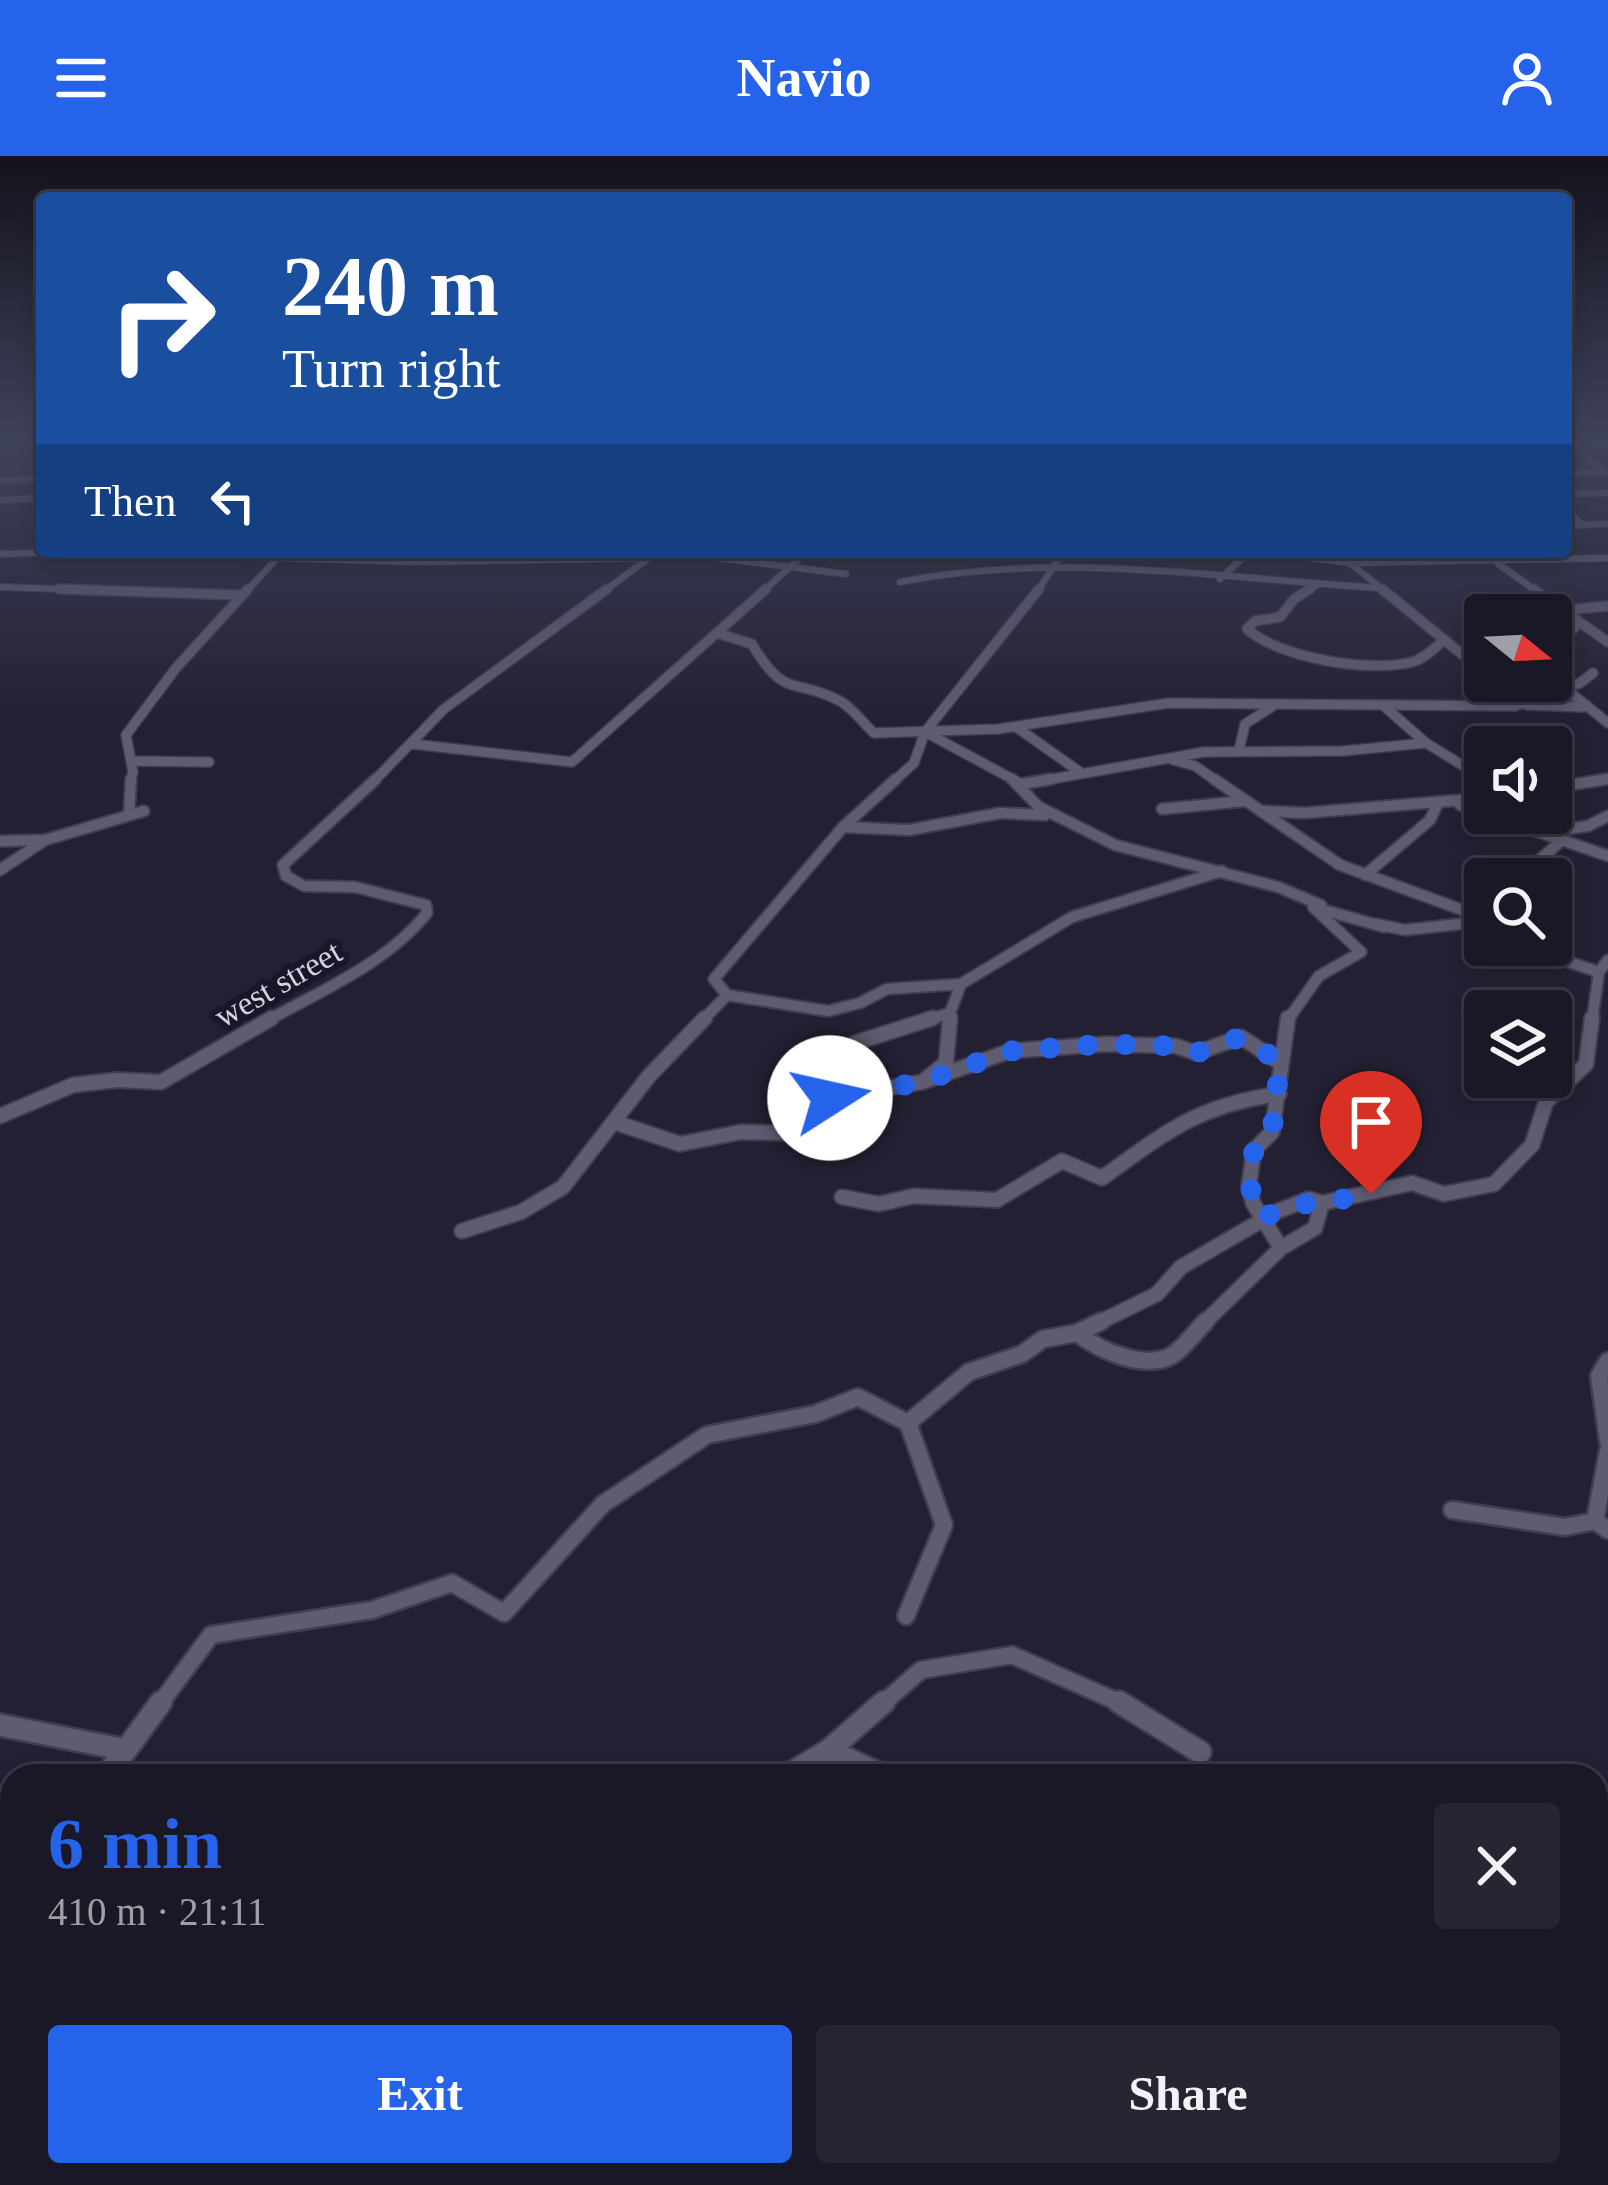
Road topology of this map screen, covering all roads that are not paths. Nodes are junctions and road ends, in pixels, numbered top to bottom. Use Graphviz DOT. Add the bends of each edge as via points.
graph roads {
  1 [pos="36,553"];
  2 [pos="0,554"];
  3 [pos="249,558"];
  4 [pos="351,558"];
  5 [pos="439,558"];
  6 [pos="544,558"];
  7 [pos="648,558"];
  8 [pos="724,558"];
  9 [pos="802,558"];
  10 [pos="1061,558"];
  11 [pos="1243,558"];
  12 [pos="1306,558"];
  13 [pos="1346,558"];
  14 [pos="1512,558"];
  15 [pos="1608,558"];
  16 [pos="276,559"];
  17 [pos="348,561"];
  18 [pos="436,561"];
  19 [pos="1497,563"];
  20 [pos="1514,563"];
  21 [pos="1346,564"];
  22 [pos="795,566"];
  23 [pos="1057,567"];
  24 [pos="846,574"];
  25 [pos="1220,579"];
  26 [pos="901,582"];
  27 [pos="1295,584"];
  28 [pos="1317,585"];
  29 [pos="0,587"];
  30 [pos="1378,588"];
  31 [pos="1541,594"];
  32 [pos="240,596"];
  33 [pos="1608,606"];
  34 [pos="1572,609"];
  35 [pos="1572,617"];
  36 [pos="1579,623"];
  37 [pos="1572,630"];
  38 [pos="717,633"];
  39 [pos="1443,641"];
  40 [pos="1608,643"];
  41 [pos="1464,658"];
  42 [pos="1593,673"];
  43 [pos="1572,685"];
  44 [pos="1572,697"];
  45 [pos="1513,702"];
  46 [pos="1528,702"];
  47 [pos="1278,704"];
  48 [pos="1384,706"];
  49 [pos="1516,706"];
  50 [pos="1588,708"];
  51 [pos="1608,723"];
  52 [pos="1016,728"];
  53 [pos="925,732"];
  54 [pos="1426,743"];
  55 [pos="412,744"];
  56 [pos="1239,750"];
  57 [pos="1163,757"];
  58 [pos="132,761"];
  59 [pos="209,761"];
  60 [pos="1464,766"];
  61 [pos="1080,772"];
  62 [pos="1608,779"];
  63 [pos="1022,784"];
  64 [pos="1572,785"];
  65 [pos="1245,801"];
  66 [pos="1464,801"];
  67 [pos="1454,802"];
  68 [pos="1438,803"];
  69 [pos="1464,806"];
  70 [pos="1162,808"];
  71 [pos="1258,810"];
  72 [pos="144,811"];
  73 [pos="129,815"];
  74 [pos="1608,816"];
  75 [pos="1067,819"];
  76 [pos="844,827"];
  77 [pos="1572,828"];
  78 [pos="1544,834"];
  79 [pos="45,840"];
  80 [pos="0,841"];
  81 [pos="1561,842"];
  82 [pos="1608,856"];
  83 [pos="1542,858"];
  84 [pos="0,870"];
  85 [pos="1222,871"];
  86 [pos="1365,874"];
  87 [pos="1464,912"];
  88 [pos="1464,921"];
  89 [pos="1384,927"];
  90 [pos="1572,958"];
  91 [pos="1603,966"];
  92 [pos="961,984"];
  93 [pos="727,995"];
  94 [pos="950,1013"];
  95 [pos="1280,1062"];
  96 [pos="922,1082"];
  97 [pos="1279,1094"];
  98 [pos="830,1098"];
  99 [pos="0,1115"];
  100 [pos="614,1122"];
  101 [pos="842,1197"];
  102 [pos="1322,1203"];
  103 [pos="1263,1218"];
  104 [pos="462,1231"];
  105 [pos="1281,1248"];
  106 [pos="1077,1333"];
  107 [pos="1608,1361"];
  108 [pos="908,1423"];
  109 [pos="1608,1441"];
  110 [pos="1608,1451"];
  111 [pos="1452,1510"];
  112 [pos="1602,1526"];
  113 [pos="906,1616"];
  114 [pos="0,1725"];
  115 [pos="125,1750"];
  116 [pos="829,1750"];
  117 [pos="1200,1752"];
  118 [pos="115,1764"];
  119 [pos="806,1764"];
  120 [pos="859,1764"];
  1 -- 2 [label="street"];
  3 -- 16 [label="street"];
  4 -- 17 [label="street"];
  5 -- 18 [label="street"];
  6 -- 18 [label="street"];
  7 -- 55 [label="street" via="502,662"];
  8 -- 22 [label="street"];
  9 -- 22 [label="street"];
  10 -- 23 [label="street"];
  11 -- 25 [label="street"];
  12 -- 21 [label="street"];
  13 -- 21 [label="street"];
  14 -- 20 [label="street"];
  15 -- 20 [label="street"];
  16 -- 17 [label="street"];
  16 -- 32 [label="street"];
  17 -- 18 [label="street"];
  19 -- 20 [label="street"];
  19 -- 21 [label="street"];
  19 -- 31 [label="street"];
  21 -- 27 [label="street"];
  21 -- 30 [label="street"];
  22 -- 24 [label="street"];
  22 -- 38 [label="street"];
  23 -- 25 [label="street"];
  23 -- 26 [label="street" via="965,569"];
  23 -- 53 [label="street"];
  25 -- 27 [label="street"];
  27 -- 28 [label="street"];
  28 -- 30 [label="street"];
  28 -- 39 [label="street" via="1280,617 1256,621 1247,629 1254,640 1304,658 1404,664"];
  29 -- 32 [label="street"];
  30 -- 39 [label="street"];
  32 -- 58 [label="street" via="126,735"];
  33 -- 34 [label="street"];
  35 -- 36 [label="street"];
  36 -- 37 [label="street"];
  36 -- 40 [label="street"];
  38 -- 53 [label="street" via="752,644 788,687 839,700 874,733"];
  38 -- 55 [label="street" via="572,762"];
  39 -- 41 [label="street"];
  42 -- 43 [label="street"];
  44 -- 50 [label="street"];
  45 -- 49 [label="street"];
  46 -- 49 [label="street"];
  47 -- 48 [label="street"];
  47 -- 52 [label="street" via="1147,705"];
  47 -- 56 [label="street" via="1245,724"];
  48 -- 49 [label="street"];
  48 -- 54 [label="street"];
  49 -- 50 [label="street"];
  50 -- 51 [label="street"];
  52 -- 53 [label="street"];
  52 -- 61 [label="street"];
  53 -- 63 [label="street"];
  53 -- 76 [label="street" via="914,763"];
  54 -- 56 [label="street"];
  54 -- 60 [label="street"];
  55 -- 99 [label="street, west street" via="283,865 304,886 355,887 426,905 427,913 379,958 161,1082 129,1076 65,1089"];
  56 -- 57 [label="street"];
  57 -- 61 [label="street"];
  57 -- 65 [label="street" via="1195,766"];
  58 -- 59 [label="street"];
  58 -- 73 [label="street"];
  61 -- 63 [label="street"];
  62 -- 64 [label="street"];
  63 -- 75 [label="street" via="1039,807"];
  65 -- 70 [label="street"];
  65 -- 71 [label="street"];
  66 -- 67 [label="street"];
  67 -- 68 [label="street"];
  67 -- 69 [label="street"];
  68 -- 71 [label="street"];
  68 -- 86 [label="street" via="1430,820"];
  71 -- 86 [label="street"];
  72 -- 73 [label="street"];
  73 -- 79 [label="street"];
  74 -- 77 [label="street"];
  75 -- 76 [label="street" via="998,811 920,829"];
  75 -- 85 [label="street" via="1114,845"];
  76 -- 93 [label="street" via="714,979"];
  78 -- 81 [label="street"];
  79 -- 80 [label="street"];
  79 -- 84 [label="street"];
  81 -- 82 [label="street"];
  81 -- 83 [label="street"];
  85 -- 89 [label="street"];
  85 -- 92 [label="street" via="1072,917"];
  86 -- 87 [label="street"];
  88 -- 89 [label="street"];
  89 -- 95 [label="street" via="1313,907 1361,952 1319,976 1288,1018"];
  90 -- 91 [label="street"];
  91 -- 102 [label="street" via="1586,1064 1546,1102 1532,1145 1494,1184 1444,1195 1412,1183"];
  92 -- 93 [label="street" via="887,989 828,1011"];
  92 -- 94 [label="street"];
  93 -- 100 [label="street"];
  94 -- 96 [label="street" via="946,1063"];
  94 -- 98 [label="street" via="856,1043 840,1059"];
  95 -- 96 [label="street" via="1241,1037 1196,1053 1106,1044 1010,1051"];
  95 -- 97 [label="street"];
  96 -- 98 [label="street"];
  97 -- 101 [label="street" via="1229,1101 1182,1121 1102,1178 1062,1161 997,1200 922,1196 879,1204"];
  97 -- 103 [label="street" via="1272,1132 1252,1155 1249,1185"];
  98 -- 100 [label="street" via="775,1136 741,1132 680,1144"];
  100 -- 104 [label="street" via="557,1192"];
  102 -- 103 [label="street" via="1309,1199"];
  102 -- 105 [label="street" via="1315,1228"];
  103 -- 105 [label="street"];
  103 -- 106 [label="street" via="1181,1268 1157,1294"];
  105 -- 106 [label="street" via="1170,1356 1098,1351"];
  106 -- 108 [label="street" via="969,1372"];
  107 -- 109 [label="street" via="1599,1376"];
  108 -- 113 [label="street" via="944,1525"];
  108 -- 115 [label="street" via="858,1397 707,1435 603,1504 504,1613 452,1583 372,1610 211,1635"];
  110 -- 112 [label="street"];
  111 -- 112 [label="street"];
  114 -- 115 [label="street"];
  115 -- 118 [label="street"];
  116 -- 117 [label="street" via="921,1670 1012,1654 1124,1704"];
  116 -- 119 [label="street"];
  116 -- 120 [label="street"];
}
